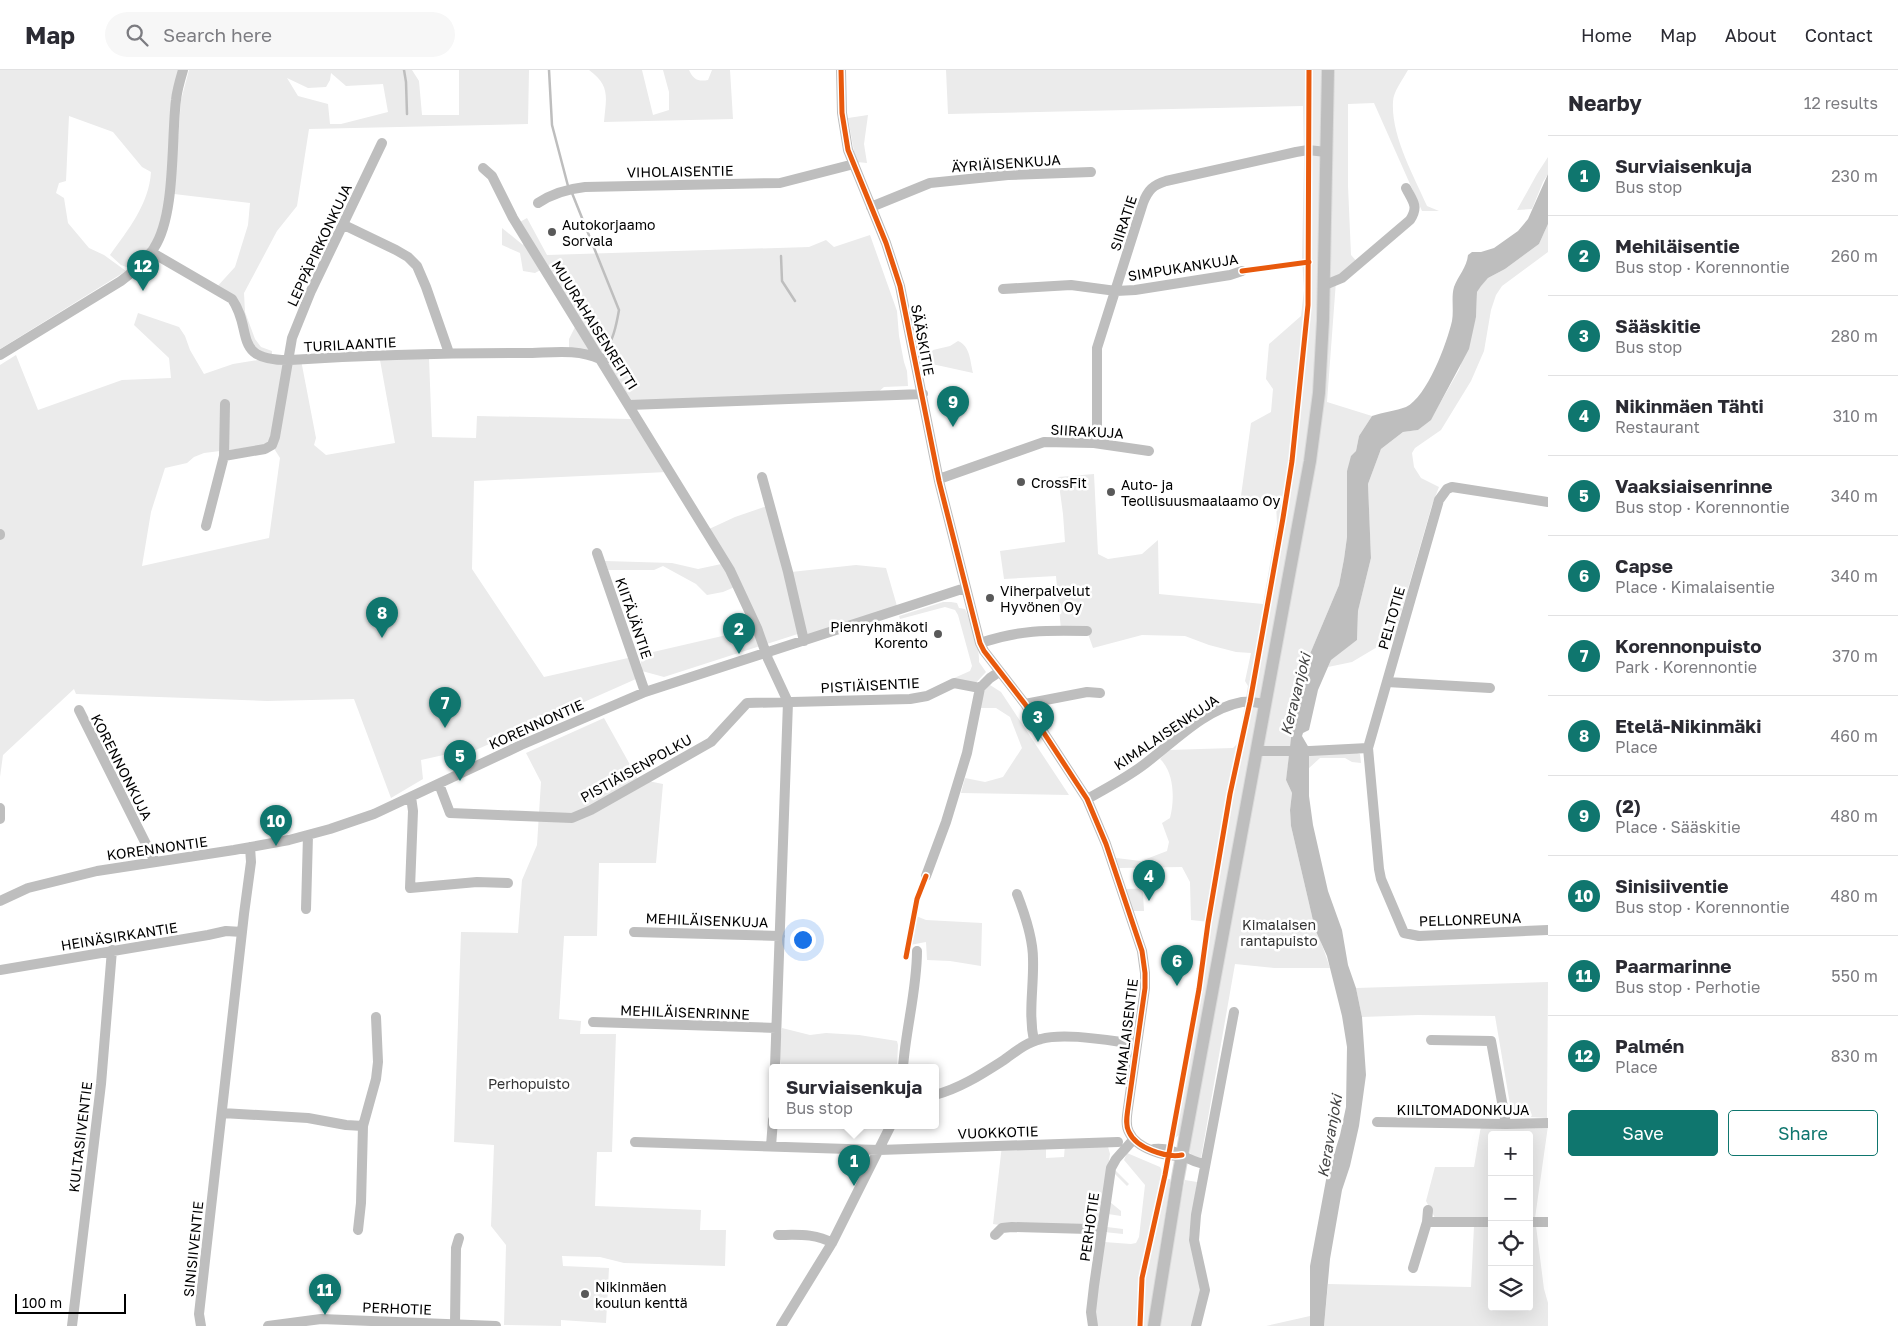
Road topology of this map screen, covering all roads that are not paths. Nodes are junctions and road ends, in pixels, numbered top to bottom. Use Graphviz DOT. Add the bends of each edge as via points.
graph roads {
  1 [pos="183,70"];
  2 [pos="841,70"];
  3 [pos="1328,70"];
  4 [pos="382,143"];
  5 [pos="1326,152"];
  6 [pos="854,164"];
  7 [pos="483,168"];
  8 [pos="1091,172"];
  9 [pos="1406,188"];
  10 [pos="538,203"];
  11 [pos="871,207"];
  12 [pos="344,225"];
  13 [pos="151,252"];
  14 [pos="1242,271"];
  15 [pos="1325,285"];
  16 [pos="1002,289"];
  17 [pos="1116,291"];
  18 [pos="449,353"];
  19 [pos="0,355"];
  20 [pos="600,359"];
  21 [pos="290,360"];
  22 [pos="923,394"];
  23 [pos="224,404"];
  24 [pos="629,405"];
  25 [pos="1094,443"];
  26 [pos="1149,451"];
  27 [pos="224,456"];
  28 [pos="762,477"];
  29 [pos="939,479"];
  30 [pos="1548,502"];
  31 [pos="206,526"];
  32 [pos="597,553"];
  33 [pos="965,588"];
  34 [pos="1087,631"];
  35 [pos="804,641"];
  36 [pos="980,643"];
  37 [pos="766,654"];
  38 [pos="999,672"];
  39 [pos="1387,682"];
  40 [pos="980,688"];
  41 [pos="1490,688"];
  42 [pos="645,692"];
  43 [pos="1100,693"];
  44 [pos="788,702"];
  45 [pos="1025,704"];
  46 [pos="1265,704"];
  47 [pos="78,710"];
  48 [pos="1368,748"];
  49 [pos="1257,751"];
  50 [pos="439,784"];
  51 [pos="411,797"];
  52 [pos="1087,799"];
  53 [pos="0,808"];
  54 [pos="0,819"];
  55 [pos="308,835"];
  56 [pos="250,847"];
  57 [pos="156,862"];
  58 [pos="926,876"];
  59 [pos="508,883"];
  60 [pos="1017,894"];
  61 [pos="0,901"];
  62 [pos="306,909"];
  63 [pos="1548,930"];
  64 [pos="242,932"];
  65 [pos="634,932"];
  66 [pos="780,936"];
  67 [pos="112,950"];
  68 [pos="917,951"];
  69 [pos="0,970"];
  70 [pos="1234,1012"];
  71 [pos="376,1017"];
  72 [pos="593,1022"];
  73 [pos="776,1028"];
  74 [pos="1432,1040"];
  75 [pos="1034,1041"];
  76 [pos="1137,1044"];
  77 [pos="775,1064"];
  78 [pos="904,1064"];
  79 [pos="939,1094"];
  80 [pos="222,1113"];
  81 [pos="1377,1122"];
  82 [pos="1548,1123"];
  83 [pos="1506,1124"];
  84 [pos="363,1126"];
  85 [pos="772,1129"];
  86 [pos="889,1129"];
  87 [pos="1133,1140"];
  88 [pos="635,1142"];
  89 [pos="1118,1142"];
  90 [pos="771,1146"];
  91 [pos="879,1150"];
  92 [pos="1182,1155"];
  93 [pos="1204,1164"];
  94 [pos="1428,1210"];
  95 [pos="1427,1222"];
  96 [pos="1488,1222"];
  97 [pos="1533,1222"];
  98 [pos="1548,1222"];
  99 [pos="358,1230"];
  100 [pos="1102,1232"];
  101 [pos="778,1235"];
  102 [pos="995,1235"];
  103 [pos="459,1238"];
  104 [pos="832,1243"];
  105 [pos="1413,1268"];
  106 [pos="449,1325"];
  107 [pos="72,1326"];
  108 [pos="201,1326"];
  109 [pos="268,1326"];
  110 [pos="496,1326"];
  111 [pos="781,1326"];
  112 [pos="1093,1326"];
  113 [pos="1154,1326"];
  114 [pos="1196,1326"];
  1 -- 13 [label="street" via="176,99 166,218"];
  2 -- 6 [label="street, SÄÄSKITIE" via="843,121"];
  3 -- 5 [label="main road"];
  4 -- 12 [label="street, LEPPÄPIRKONKUJA"];
  5 -- 15 [label="main road"];
  5 -- 17 [label="street, SIIRATIE" via="1296,152 1153,186 1143,203"];
  6 -- 10 [label="street, VIHOLAISENTIE" via="780,182 567,189"];
  6 -- 11 [label="street, SÄÄSKITIE"];
  7 -- 20 [label="street, MUURAHAISENREITTI" via="492,176 513,218"];
  8 -- 11 [label="street, ÄYRIÄISENKUJA" via="1008,175 930,183"];
  9 -- 15 [label="street" via="1416,212 1410,220 1342,278"];
  11 -- 22 [label="street, SÄÄSKITIE" via="900,286"];
  12 -- 18 [label="street" via="394,249 416,266"];
  12 -- 21 [label="street, LEPPÄPIRKONKUJA" via="292,338"];
  13 -- 19 [label="street" via="121,281"];
  13 -- 21 [label="street, TURILAANTIE" via="232,299 246,342 252,349 264,358"];
  14 -- 17 [label="street, SIMPUKANKUJA"];
  15 -- 46 [label="main road" via="1319,393 1310,461"];
  16 -- 17 [label="street, SIMPUKANKUJA" via="1071,286"];
  17 -- 25 [label="street, SIIRATIE" via="1096,348 1097,428"];
  18 -- 20 [label="street, TURILAANTIE" via="576,352"];
  18 -- 21 [label="street, TURILAANTIE"];
  20 -- 24 [label="street, MUURAHAISENREITTI"];
  21 -- 27 [label="street, LEPPÄPIRKONKUJA" via="272,445"];
  22 -- 24 [label="street, MUURAHAISENREITTI"];
  22 -- 29 [label="street, SÄÄSKITIE"];
  23 -- 27 [label="street"];
  24 -- 37 [label="street" via="730,570"];
  25 -- 26 [label="street, SIIRAKUJA"];
  25 -- 29 [label="street, SIIRAKUJA" via="1044,442"];
  27 -- 31 [label="street"];
  28 -- 35 [label="street"];
  29 -- 33 [label="street, SÄÄSKITIE"];
  30 -- 39 [label="street, PELTOTIE" via="1452,487 1443,494"];
  32 -- 42 [label="street, KIITÄJÄNTIE"];
  33 -- 35 [label="street, KORENNONTIE"];
  33 -- 36 [label="street, SÄÄSKITIE"];
  34 -- 36 [label="street" via="1028,631"];
  35 -- 37 [label="street, KORENNONTIE"];
  36 -- 38 [label="street, SÄÄSKITIE"];
  37 -- 42 [label="street, KORENNONTIE"];
  37 -- 44 [label="street"];
  38 -- 40 [label="street"];
  38 -- 45 [label="street, KIMALAISENTIE"];
  39 -- 41 [label="street"];
  39 -- 48 [label="street, PELTOTIE"];
  40 -- 44 [label="street, PISTIÄISENTIE" via="954,683 927,696 910,699"];
  40 -- 58 [label="street" via="967,753"];
  42 -- 50 [label="street, KORENNONTIE"];
  43 -- 45 [label="street" via="1087,692"];
  44 -- 50 [label="street, PISTIÄISENPOLKU" via="747,704 711,742 572,818 450,813"];
  44 -- 66 [label="street"];
  45 -- 52 [label="street, KIMALAISENTIE"];
  46 -- 49 [label="main road"];
  46 -- 52 [label="street, KIMALAISENKUJA" via="1244,702 1212,714 1146,763"];
  47 -- 57 [label="street, KORENNONKUJA"];
  48 -- 49 [label="street"];
  48 -- 63 [label="street, PELLONREUNA" via="1379,869 1404,933 1418,936"];
  49 -- 92 [label="main road"];
  50 -- 51 [label="street, KORENNONTIE"];
  51 -- 55 [label="street, KORENNONTIE" via="374,814"];
  51 -- 59 [label="street" via="410,888 477,882"];
  52 -- 76 [label="street, KIMALAISENTIE" via="1106,844 1142,951 1145,988"];
  53 -- 54 [label="street"];
  55 -- 56 [label="street, KORENNONTIE"];
  55 -- 62 [label="street"];
  56 -- 57 [label="street, KORENNONTIE"];
  56 -- 64 [label="street, SINISIIVENTIE"];
  57 -- 61 [label="street, KORENNONTIE" via="28,888"];
  60 -- 75 [label="street" via="1033,956 1031,1019"];
  64 -- 67 [label="street, HEINÄSIRKANTIE" via="226,931"];
  64 -- 80 [label="street, SINISIIVENTIE"];
  65 -- 66 [label="street, MEHILÄISENKUJA"];
  66 -- 73 [label="street"];
  67 -- 69 [label="street, HEINÄSIRKANTIE"];
  67 -- 107 [label="street, KULTASIIVENTIE" via="101,1084"];
  68 -- 78 [label="street"];
  70 -- 93 [label="street"];
  71 -- 84 [label="street" via="376,1078"];
  72 -- 73 [label="street, MEHILÄISENRINNE"];
  73 -- 77 [label="street"];
  74 -- 83 [label="street" via="1491,1041"];
  75 -- 76 [label="street" via="1050,1037 1077,1037"];
  75 -- 79 [label="street" via="960,1087"];
  76 -- 87 [label="street, KIMALAISENTIE" via="1127,1119"];
  80 -- 84 [label="street" via="308,1118"];
  80 -- 108 [label="street, SINISIIVENTIE" via="199,1314"];
  81 -- 83 [label="street, KIILTOMADONKUJA"];
  82 -- 83 [label="street, KIILTOMADONKUJA"];
  84 -- 99 [label="street"];
  85 -- 90 [label="street"];
  86 -- 91 [label="street"];
  87 -- 92 [label="street" via="1168,1157"];
  87 -- 100 [label="street, PERHOTIE" via="1111,1168"];
  88 -- 90 [label="street, VUOKKOTIE"];
  89 -- 91 [label="street, VUOKKOTIE"];
  90 -- 91 [label="street, VUOKKOTIE"];
  91 -- 104 [label="street"];
  92 -- 93 [label="street"];
  92 -- 113 [label="main road"];
  93 -- 114 [label="street" via="1194,1240 1205,1290"];
  94 -- 95 [label="street"];
  95 -- 96 [label="street"];
  95 -- 105 [label="street"];
  97 -- 98 [label="street"];
  100 -- 102 [label="street" via="1012,1227 1002,1228"];
  100 -- 112 [label="street, PERHOTIE" via="1094,1286"];
  101 -- 104 [label="street" via="814,1236"];
  103 -- 106 [label="street"];
  104 -- 111 [label="street"];
  106 -- 109 [label="street, PERHOTIE" via="321,1320"];
  106 -- 110 [label="street, PERHOTIE"];
}
